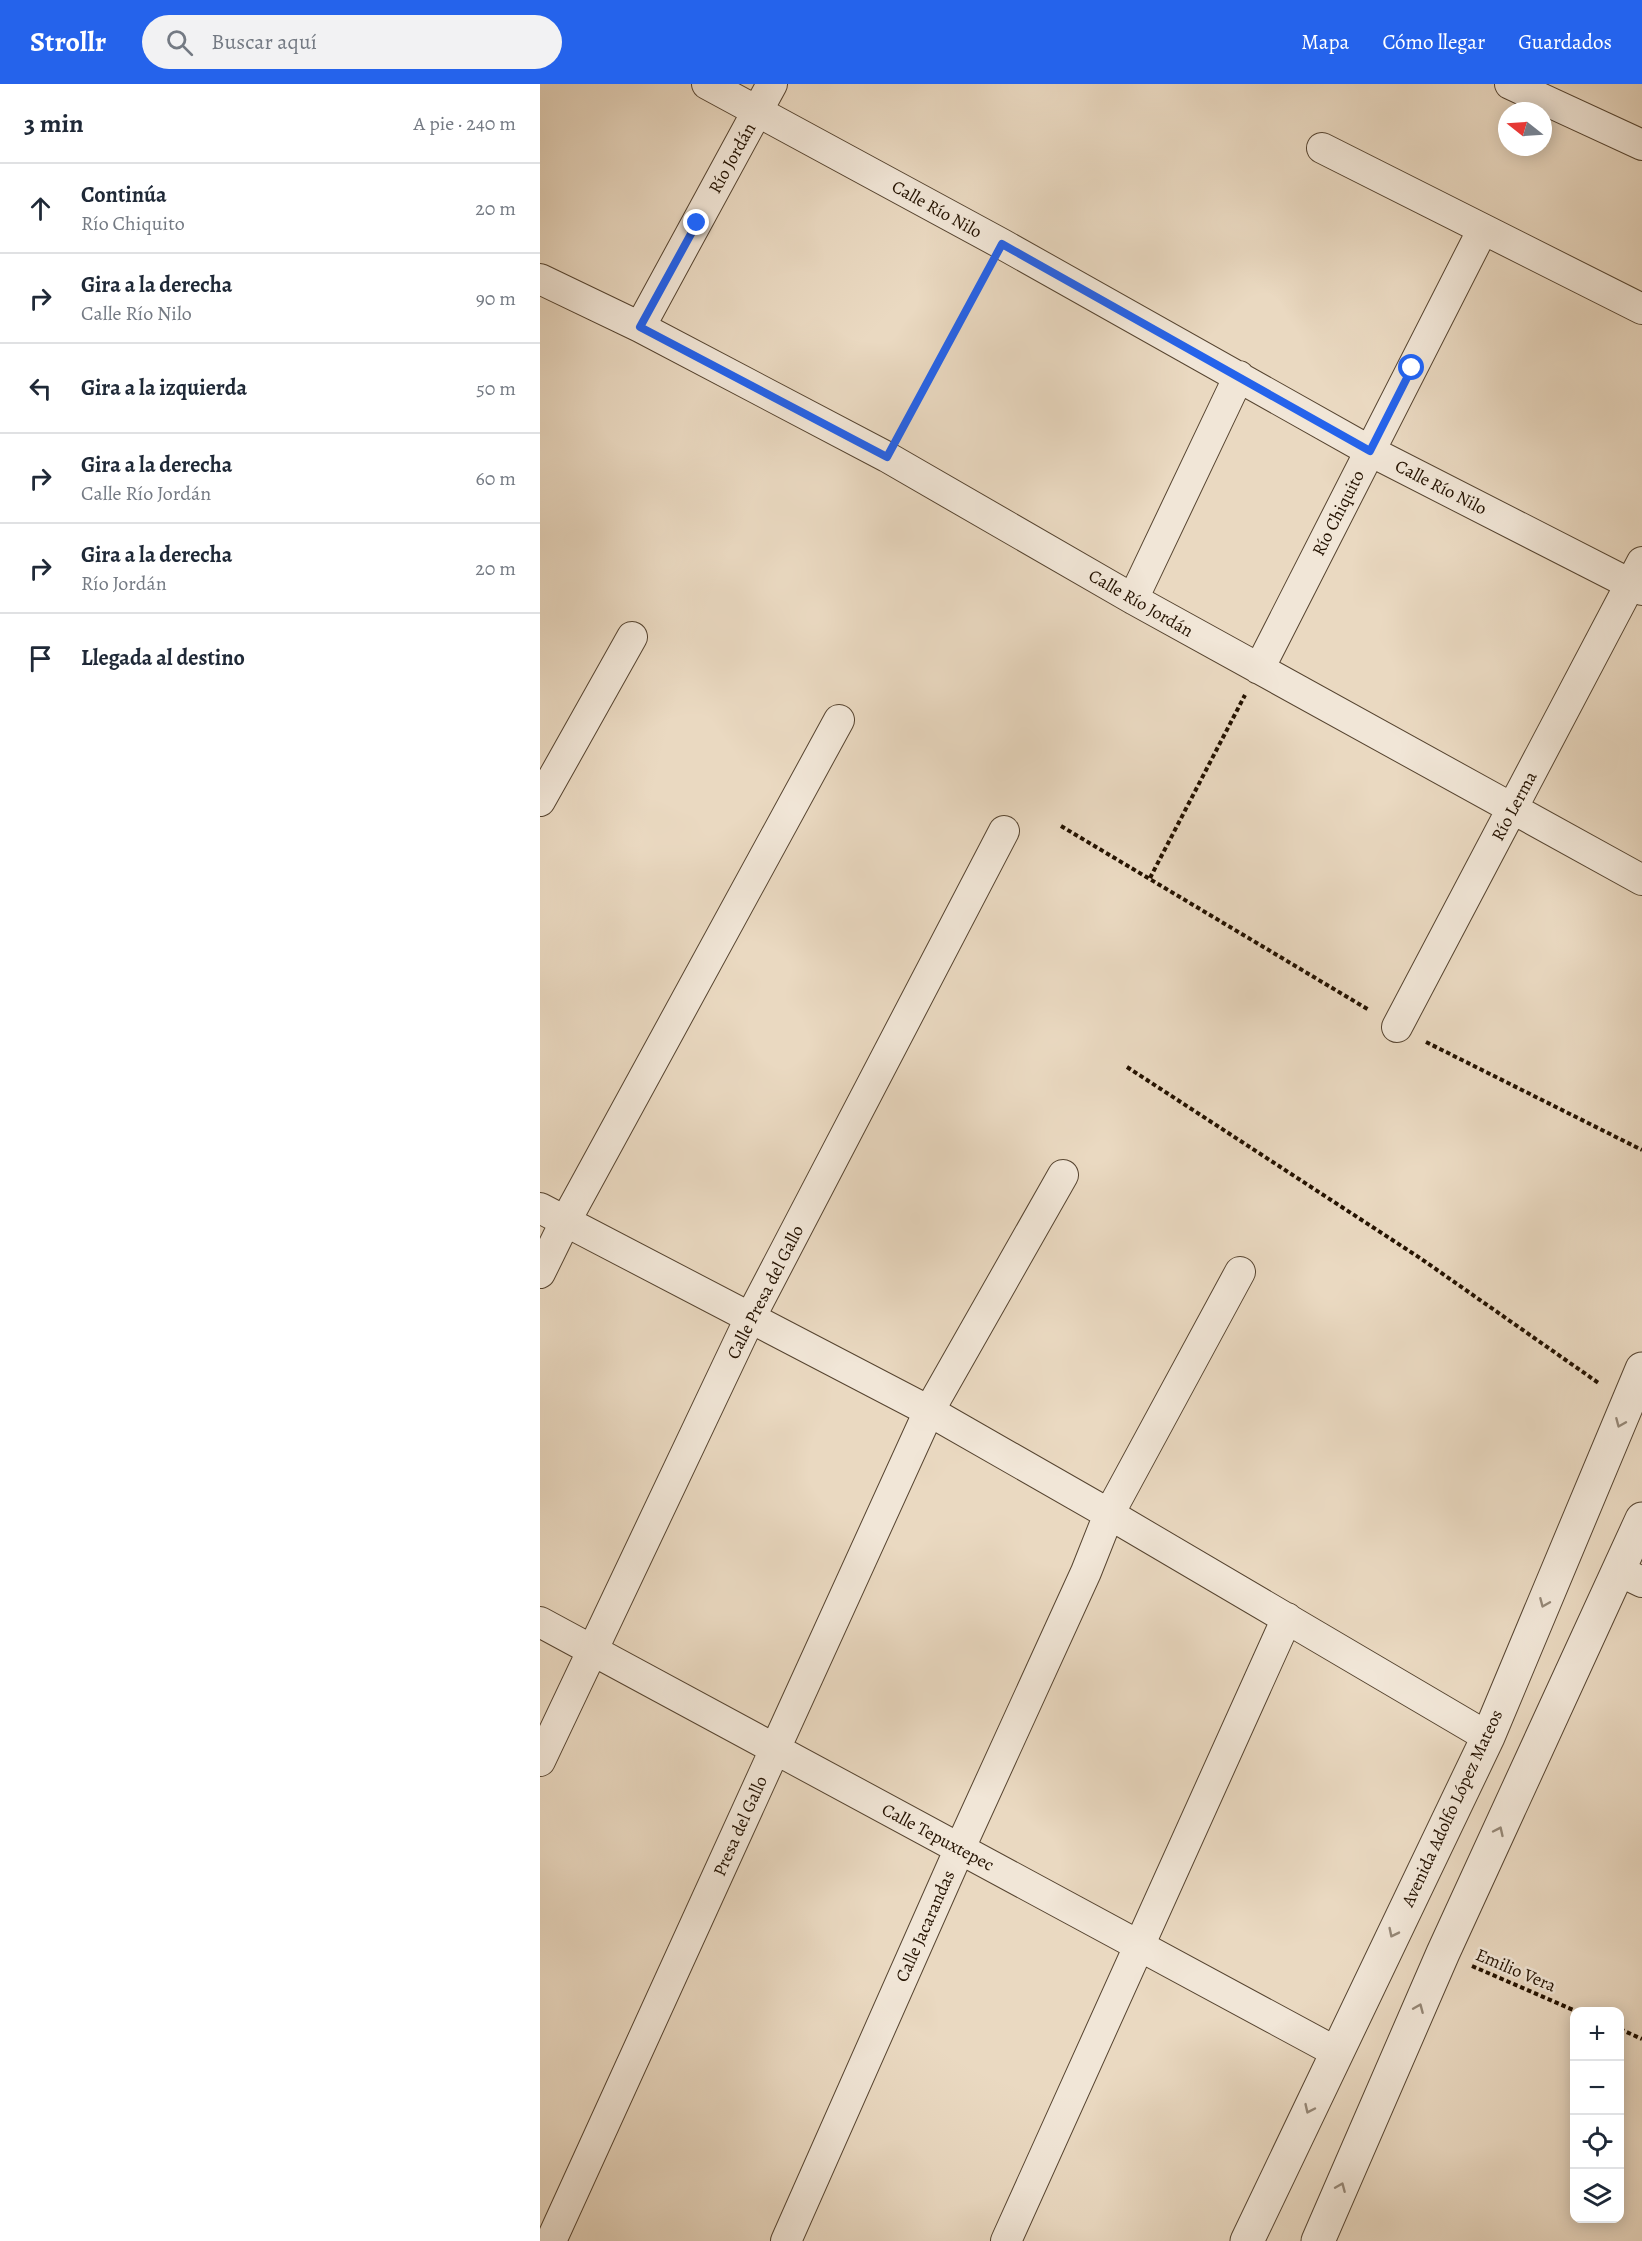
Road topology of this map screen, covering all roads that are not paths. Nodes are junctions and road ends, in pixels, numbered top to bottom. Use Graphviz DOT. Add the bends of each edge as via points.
graph roads {
  1 [pos="707,84"];
  2 [pos="772,84"];
  3 [pos="1514,85"];
  4 [pos="758,110"];
  5 [pos="1642,146"];
  6 [pos="1322,148"];
  7 [pos="1483,228"];
  8 [pos="540,279"];
  9 [pos="1642,309"];
  10 [pos="640,327"];
  11 [pos="1239,376"];
  12 [pos="1370,451"];
  13 [pos="1638,579"];
  14 [pos="1133,599"];
  15 [pos="632,637"];
  16 [pos="1259,669"];
  17 [pos="839,720"];
  18 [pos="540,801"];
  19 [pos="1513,809"];
  20 [pos="1004,831"];
  21 [pos="1642,880"];
  22 [pos="1397,1027"];
  23 [pos="1063,1175"];
  24 [pos="552,1215"];
  25 [pos="1240,1272"];
  26 [pos="540,1273"];
  27 [pos="750,1318"];
  28 [pos="1642,1369"];
  29 [pos="929,1411"];
  30 [pos="1109,1514"];
  31 [pos="1642,1519"];
  32 [pos="1630,1577"];
  33 [pos="1287,1618"];
  34 [pos="540,1622"];
  35 [pos="592,1650"];
  36 [pos="1488,1737"];
  37 [pos="775,1749"];
  38 [pos="540,1761"];
  39 [pos="960,1848"];
  40 [pos="1139,1946"];
  41 [pos="1336,2052"];
  42 [pos="551,2241"];
  43 [pos="786,2241"];
  44 [pos="1006,2241"];
  45 [pos="1247,2241"];
  46 [pos="1318,2241"];
  1 -- 4 [label="street, Calle Río Nilo"];
  2 -- 4 [label="street, Río Jordán"];
  3 -- 5 [label="street"];
  4 -- 10 [label="street, Río Jordán"];
  4 -- 11 [label="street, Calle Río Nilo"];
  6 -- 7 [label="street"];
  7 -- 9 [label="street"];
  7 -- 12 [label="street, Río Chiquito"];
  8 -- 10 [label="street, Calle Río Jordán"];
  10 -- 14 [label="street, Calle Río Jordán" via="887,457"];
  11 -- 12 [label="street, Calle Río Nilo"];
  11 -- 14 [label="street"];
  12 -- 13 [label="street, Calle Río Nilo"];
  12 -- 16 [label="street, Río Chiquito"];
  13 -- 19 [label="street, Río Lerma"];
  14 -- 16 [label="street, Calle Río Jordán"];
  15 -- 18 [label="street"];
  16 -- 19 [label="street, Calle Río Jordán"];
  17 -- 24 [label="street"];
  19 -- 21 [label="street, Calle Río Jordán"];
  19 -- 22 [label="street, Río Lerma"];
  20 -- 27 [label="street, Calle Presa del Gallo"];
  23 -- 29 [label="street, Presa del Gallo"];
  24 -- 26 [label="street"];
  24 -- 27 [label="street"];
  25 -- 30 [label="street, Calle Jacarandas"];
  27 -- 29 [label="street"];
  27 -- 35 [label="street, Calle Presa del Gallo"];
  28 -- 36 [label="street, Avenida Adolfo López Mateos, one-way"];
  29 -- 30 [label="street"];
  29 -- 37 [label="street, Presa del Gallo"];
  30 -- 33 [label="street"];
  30 -- 39 [label="street, Calle Jacarandas"];
  31 -- 32 [label="street"];
  46 -- 32 [label="street, one-way" via="1443,1953"];
  33 -- 36 [label="street"];
  33 -- 40 [label="street"];
  34 -- 35 [label="street, Calle Tepuxtepec"];
  35 -- 37 [label="street, Calle Tepuxtepec"];
  35 -- 38 [label="street, Calle Presa del Gallo"];
  36 -- 41 [label="street, Avenida Adolfo López Mateos, one-way"];
  37 -- 39 [label="street, Calle Tepuxtepec"];
  37 -- 42 [label="street, Presa del Gallo"];
  39 -- 40 [label="street, Calle Tepuxtepec"];
  39 -- 43 [label="street, Calle Jacarandas"];
  40 -- 41 [label="street, Calle Tepuxtepec"];
  40 -- 44 [label="street"];
  41 -- 45 [label="street, Avenida Adolfo López Mateos, one-way"];
}
